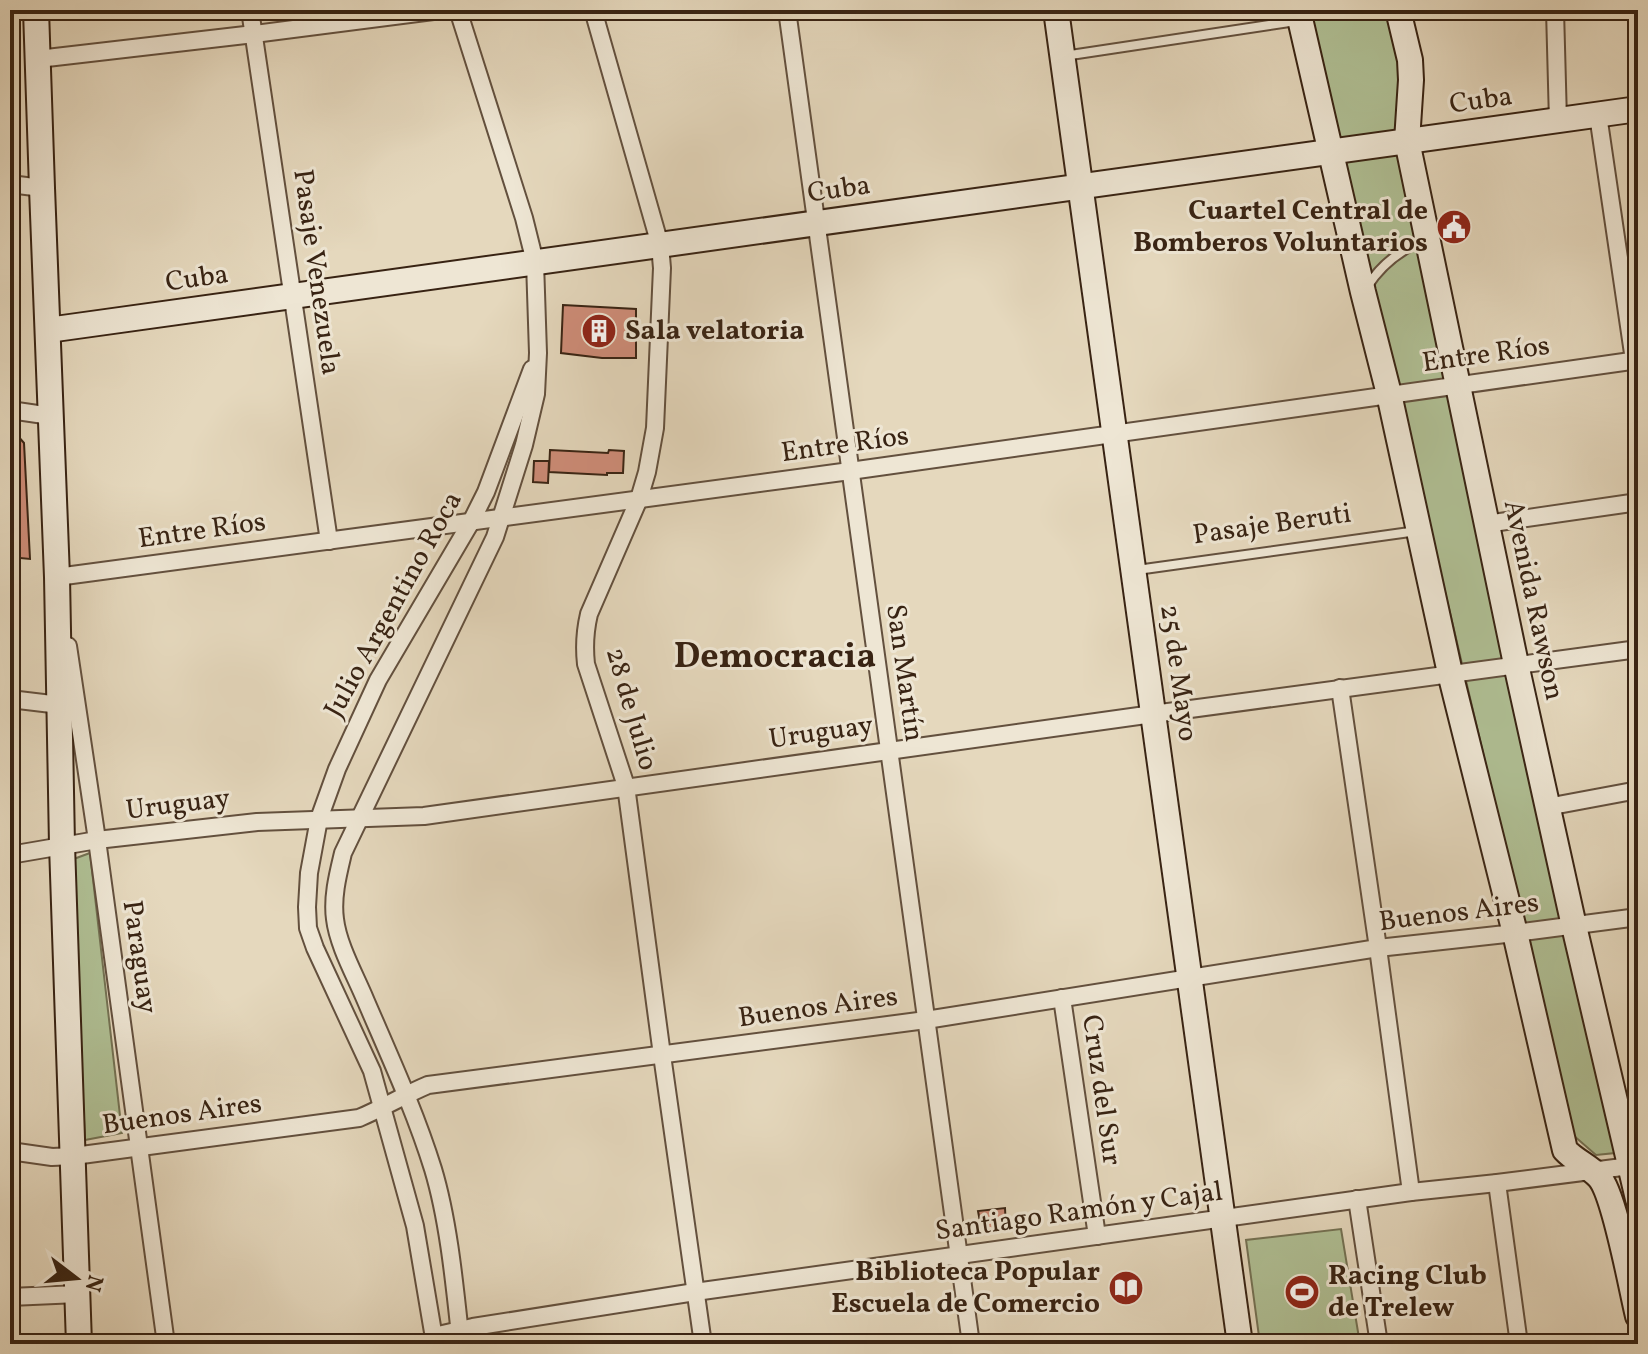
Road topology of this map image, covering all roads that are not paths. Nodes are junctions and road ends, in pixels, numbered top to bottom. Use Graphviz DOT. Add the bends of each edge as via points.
graph roads {
  1 [pos="36,10"];
  2 [pos="250,10"];
  3 [pos="441,10"];
  4 [pos="458,10"];
  5 [pos="593,10"];
  6 [pos="787,10"];
  7 [pos="1056,10"];
  8 [pos="1398,10"];
  9 [pos="1555,10"];
  10 [pos="1299,15"];
  11 [pos="254,34"];
  12 [pos="1062,56"];
  13 [pos="38,59"];
  14 [pos="1638,109"];
  15 [pos="1598,115"];
  16 [pos="1558,121"];
  17 [pos="1407,141"];
  18 [pos="1331,152"];
  19 [pos="10,184"];
  20 [pos="1081,187"];
  21 [pos="42,188"];
  22 [pos="816,224"];
  23 [pos="1427,238"];
  24 [pos="660,245"];
  25 [pos="535,262"];
  26 [pos="1363,292"];
  27 [pos="293,296"];
  28 [pos="48,330"];
  29 [pos="538,353"];
  30 [pos="1636,360"];
  31 [pos="1458,385"];
  32 [pos="1389,394"];
  33 [pos="10,410"];
  34 [pos="51,416"];
  35 [pos="1114,434"];
  36 [pos="850,471"];
  37 [pos="639,499"];
  38 [pos="1638,502"];
  39 [pos="502,518"];
  40 [pos="471,522"];
  41 [pos="1486,524"];
  42 [pos="1418,531"];
  43 [pos="329,541"];
  44 [pos="1134,570"];
  45 [pos="57,577"];
  46 [pos="1638,649"];
  47 [pos="1516,664"];
  48 [pos="1450,673"];
  49 [pos="1340,688"];
  50 [pos="10,699"];
  51 [pos="60,705"];
  52 [pos="1153,714"];
  53 [pos="889,750"];
  54 [pos="626,786"];
  55 [pos="1638,790"];
  56 [pos="1547,807"];
  57 [pos="359,818"];
  58 [pos="319,819"];
  59 [pos="97,840"];
  60 [pos="62,845"];
  61 [pos="10,855"];
  62 [pos="1638,917"];
  63 [pos="1574,926"];
  64 [pos="1515,933"];
  65 [pos="1378,948"];
  66 [pos="1190,977"];
  67 [pos="1062,998"];
  68 [pos="926,1020"];
  69 [pos="662,1055"];
  70 [pos="406,1094"];
  71 [pos="383,1108"];
  72 [pos="138,1146"];
  73 [pos="1565,1150"];
  74 [pos="10,1151"];
  75 [pos="74,1156"];
  76 [pos="1634,1165"];
  77 [pos="1592,1171"];
  78 [pos="1553,1176"];
  79 [pos="1497,1183"];
  80 [pos="1411,1192"];
  81 [pos="1357,1199"];
  82 [pos="1638,1199"];
  83 [pos="1223,1218"];
  84 [pos="1097,1236"];
  85 [pos="958,1255"];
  86 [pos="695,1292"];
  87 [pos="78,1294"];
  88 [pos="10,1297"];
  89 [pos="1638,1316"];
  90 [pos="460,1337"];
  91 [pos="434,1340"];
  92 [pos="79,1344"];
  93 [pos="166,1344"];
  94 [pos="703,1344"];
  95 [pos="971,1344"];
  96 [pos="1240,1344"];
  97 [pos="1379,1344"];
  98 [pos="1519,1344"];
  1 -- 13 [label="street"];
  2 -- 11 [label="street, Pasaje Venezuela"];
  3 -- 11 [label="street"];
  4 -- 25 [label="street, Julio Argentino Roca"];
  5 -- 24 [label="street, 28 de Julio"];
  6 -- 22 [label="street, San Martín"];
  7 -- 12 [label="street, 25 de Mayo"];
  8 -- 17 [label="street, Avenida Rawson" via="1410,60"];
  9 -- 16 [label="street"];
  10 -- 12 [label="lane"];
  10 -- 18 [label="street"];
  11 -- 13 [label="street"];
  11 -- 27 [label="street, Pasaje Venezuela"];
  12 -- 20 [label="street, 25 de Mayo"];
  13 -- 21 [label="street"];
  14 -- 15 [label="street, Cuba"];
  15 -- 16 [label="street, Cuba"];
  15 -- 30 [label="street"];
  16 -- 17 [label="street, Cuba"];
  17 -- 18 [label="street, Cuba"];
  17 -- 23 [label="street, Avenida Rawson"];
  18 -- 20 [label="street, Cuba"];
  18 -- 26 [label="street"];
  19 -- 21 [label="street"];
  20 -- 22 [label="street, Cuba"];
  20 -- 35 [label="street, 25 de Mayo"];
  21 -- 28 [label="street"];
  22 -- 24 [label="street, Cuba"];
  22 -- 36 [label="street, San Martín"];
  23 -- 26 [label="lane" via="1375,273"];
  23 -- 31 [label="street, Avenida Rawson"];
  24 -- 25 [label="street, Cuba"];
  24 -- 37 [label="street, 28 de Julio" via="655,428"];
  25 -- 27 [label="street, Cuba"];
  25 -- 29 [label="street, Julio Argentino Roca"];
  26 -- 32 [label="street"];
  27 -- 28 [label="street, Cuba"];
  27 -- 43 [label="street, Pasaje Venezuela"];
  28 -- 34 [label="street"];
  29 -- 39 [label="street, Julio Argentino Roca" via="536,394"];
  29 -- 40 [label="street, Julio Argentino Roca"];
  30 -- 31 [label="street, Entre Ríos"];
  31 -- 32 [label="street, Entre Ríos"];
  31 -- 41 [label="street, Avenida Rawson"];
  32 -- 35 [label="street, Entre Ríos"];
  32 -- 42 [label="street"];
  33 -- 34 [label="street"];
  34 -- 45 [label="street"];
  35 -- 36 [label="street, Entre Ríos"];
  35 -- 44 [label="street, 25 de Mayo"];
  36 -- 37 [label="street, Entre Ríos"];
  36 -- 53 [label="street, San Martín"];
  37 -- 39 [label="street, Entre Ríos"];
  37 -- 54 [label="street, 28 de Julio" via="585,634 586,664"];
  38 -- 41 [label="street"];
  39 -- 40 [label="street, Entre Ríos"];
  39 -- 57 [label="street, Julio Argentino Roca"];
  40 -- 43 [label="street, Entre Ríos"];
  40 -- 58 [label="street, Julio Argentino Roca" via="378,680"];
  41 -- 47 [label="street, Avenida Rawson"];
  42 -- 44 [label="lane, Pasaje Beruti"];
  42 -- 48 [label="street"];
  43 -- 45 [label="street, Entre Ríos"];
  44 -- 52 [label="street, 25 de Mayo"];
  45 -- 51 [label="street"];
  45 -- 59 [label="street, Paraguay"];
  46 -- 47 [label="street, Uruguay"];
  47 -- 48 [label="street, Uruguay"];
  47 -- 56 [label="street, Avenida Rawson"];
  48 -- 49 [label="street, Uruguay"];
  48 -- 64 [label="street"];
  49 -- 52 [label="street, Uruguay"];
  49 -- 65 [label="street"];
  50 -- 51 [label="street"];
  51 -- 60 [label="street"];
  52 -- 53 [label="street, Uruguay"];
  52 -- 66 [label="street, 25 de Mayo"];
  53 -- 54 [label="street, Uruguay"];
  53 -- 68 [label="street, San Martín"];
  54 -- 57 [label="street, Uruguay" via="424,816"];
  54 -- 69 [label="street, 28 de Julio"];
  55 -- 56 [label="street"];
  56 -- 63 [label="street, Avenida Rawson"];
  57 -- 58 [label="street, Uruguay"];
  57 -- 70 [label="street, Julio Argentino Roca" via="337,876 335,918"];
  58 -- 59 [label="street, Uruguay"];
  58 -- 71 [label="street, Julio Argentino Roca" via="309,873 308,928 372,1071"];
  59 -- 60 [label="street, Uruguay"];
  59 -- 72 [label="street, Paraguay"];
  60 -- 61 [label="street, Uruguay"];
  60 -- 75 [label="street"];
  62 -- 63 [label="street, Buenos Aires"];
  63 -- 64 [label="street, Buenos Aires"];
  63 -- 76 [label="street, Avenida Rawson"];
  64 -- 65 [label="street, Buenos Aires"];
  64 -- 73 [label="street"];
  65 -- 66 [label="street, Buenos Aires"];
  65 -- 80 [label="street"];
  66 -- 67 [label="street, Buenos Aires"];
  66 -- 83 [label="street, 25 de Mayo"];
  67 -- 68 [label="street, Buenos Aires"];
  67 -- 84 [label="street, Cruz del Sur"];
  68 -- 69 [label="street, Buenos Aires"];
  68 -- 85 [label="street, San Martín"];
  69 -- 70 [label="street, Buenos Aires" via="428,1085"];
  69 -- 86 [label="street, 28 de Julio"];
  70 -- 71 [label="street, Buenos Aires"];
  70 -- 90 [label="street, Julio Argentino Roca" via="440,1197"];
  71 -- 72 [label="street, Buenos Aires" via="359,1118"];
  71 -- 91 [label="street, Julio Argentino Roca" via="415,1226"];
  72 -- 75 [label="street, Buenos Aires"];
  72 -- 93 [label="street, Paraguay"];
  73 -- 77 [label="street"];
  73 -- 78 [label="street"];
  74 -- 75 [label="street, Buenos Aires"];
  75 -- 87 [label="street"];
  76 -- 77 [label="street, Santiago Ramón y Cajal"];
  76 -- 82 [label="street, Avenida Rawson"];
  77 -- 78 [label="street, Santiago Ramón y Cajal"];
  77 -- 89 [label="street" via="1612,1205"];
  78 -- 79 [label="street, Santiago Ramón y Cajal"];
  79 -- 80 [label="street, Santiago Ramón y Cajal"];
  79 -- 98 [label="street"];
  80 -- 81 [label="street, Santiago Ramón y Cajal"];
  81 -- 83 [label="street, Santiago Ramón y Cajal"];
  81 -- 97 [label="street"];
  83 -- 84 [label="street, Santiago Ramón y Cajal"];
  83 -- 96 [label="street, 25 de Mayo"];
  84 -- 85 [label="street, Santiago Ramón y Cajal"];
  85 -- 86 [label="street, Santiago Ramón y Cajal"];
  85 -- 95 [label="street, San Martín"];
  86 -- 90 [label="street, Santiago Ramón y Cajal"];
  86 -- 94 [label="street, 28 de Julio"];
  87 -- 88 [label="street"];
  87 -- 92 [label="street"];
  90 -- 91 [label="street, Santiago Ramón y Cajal"];
}
